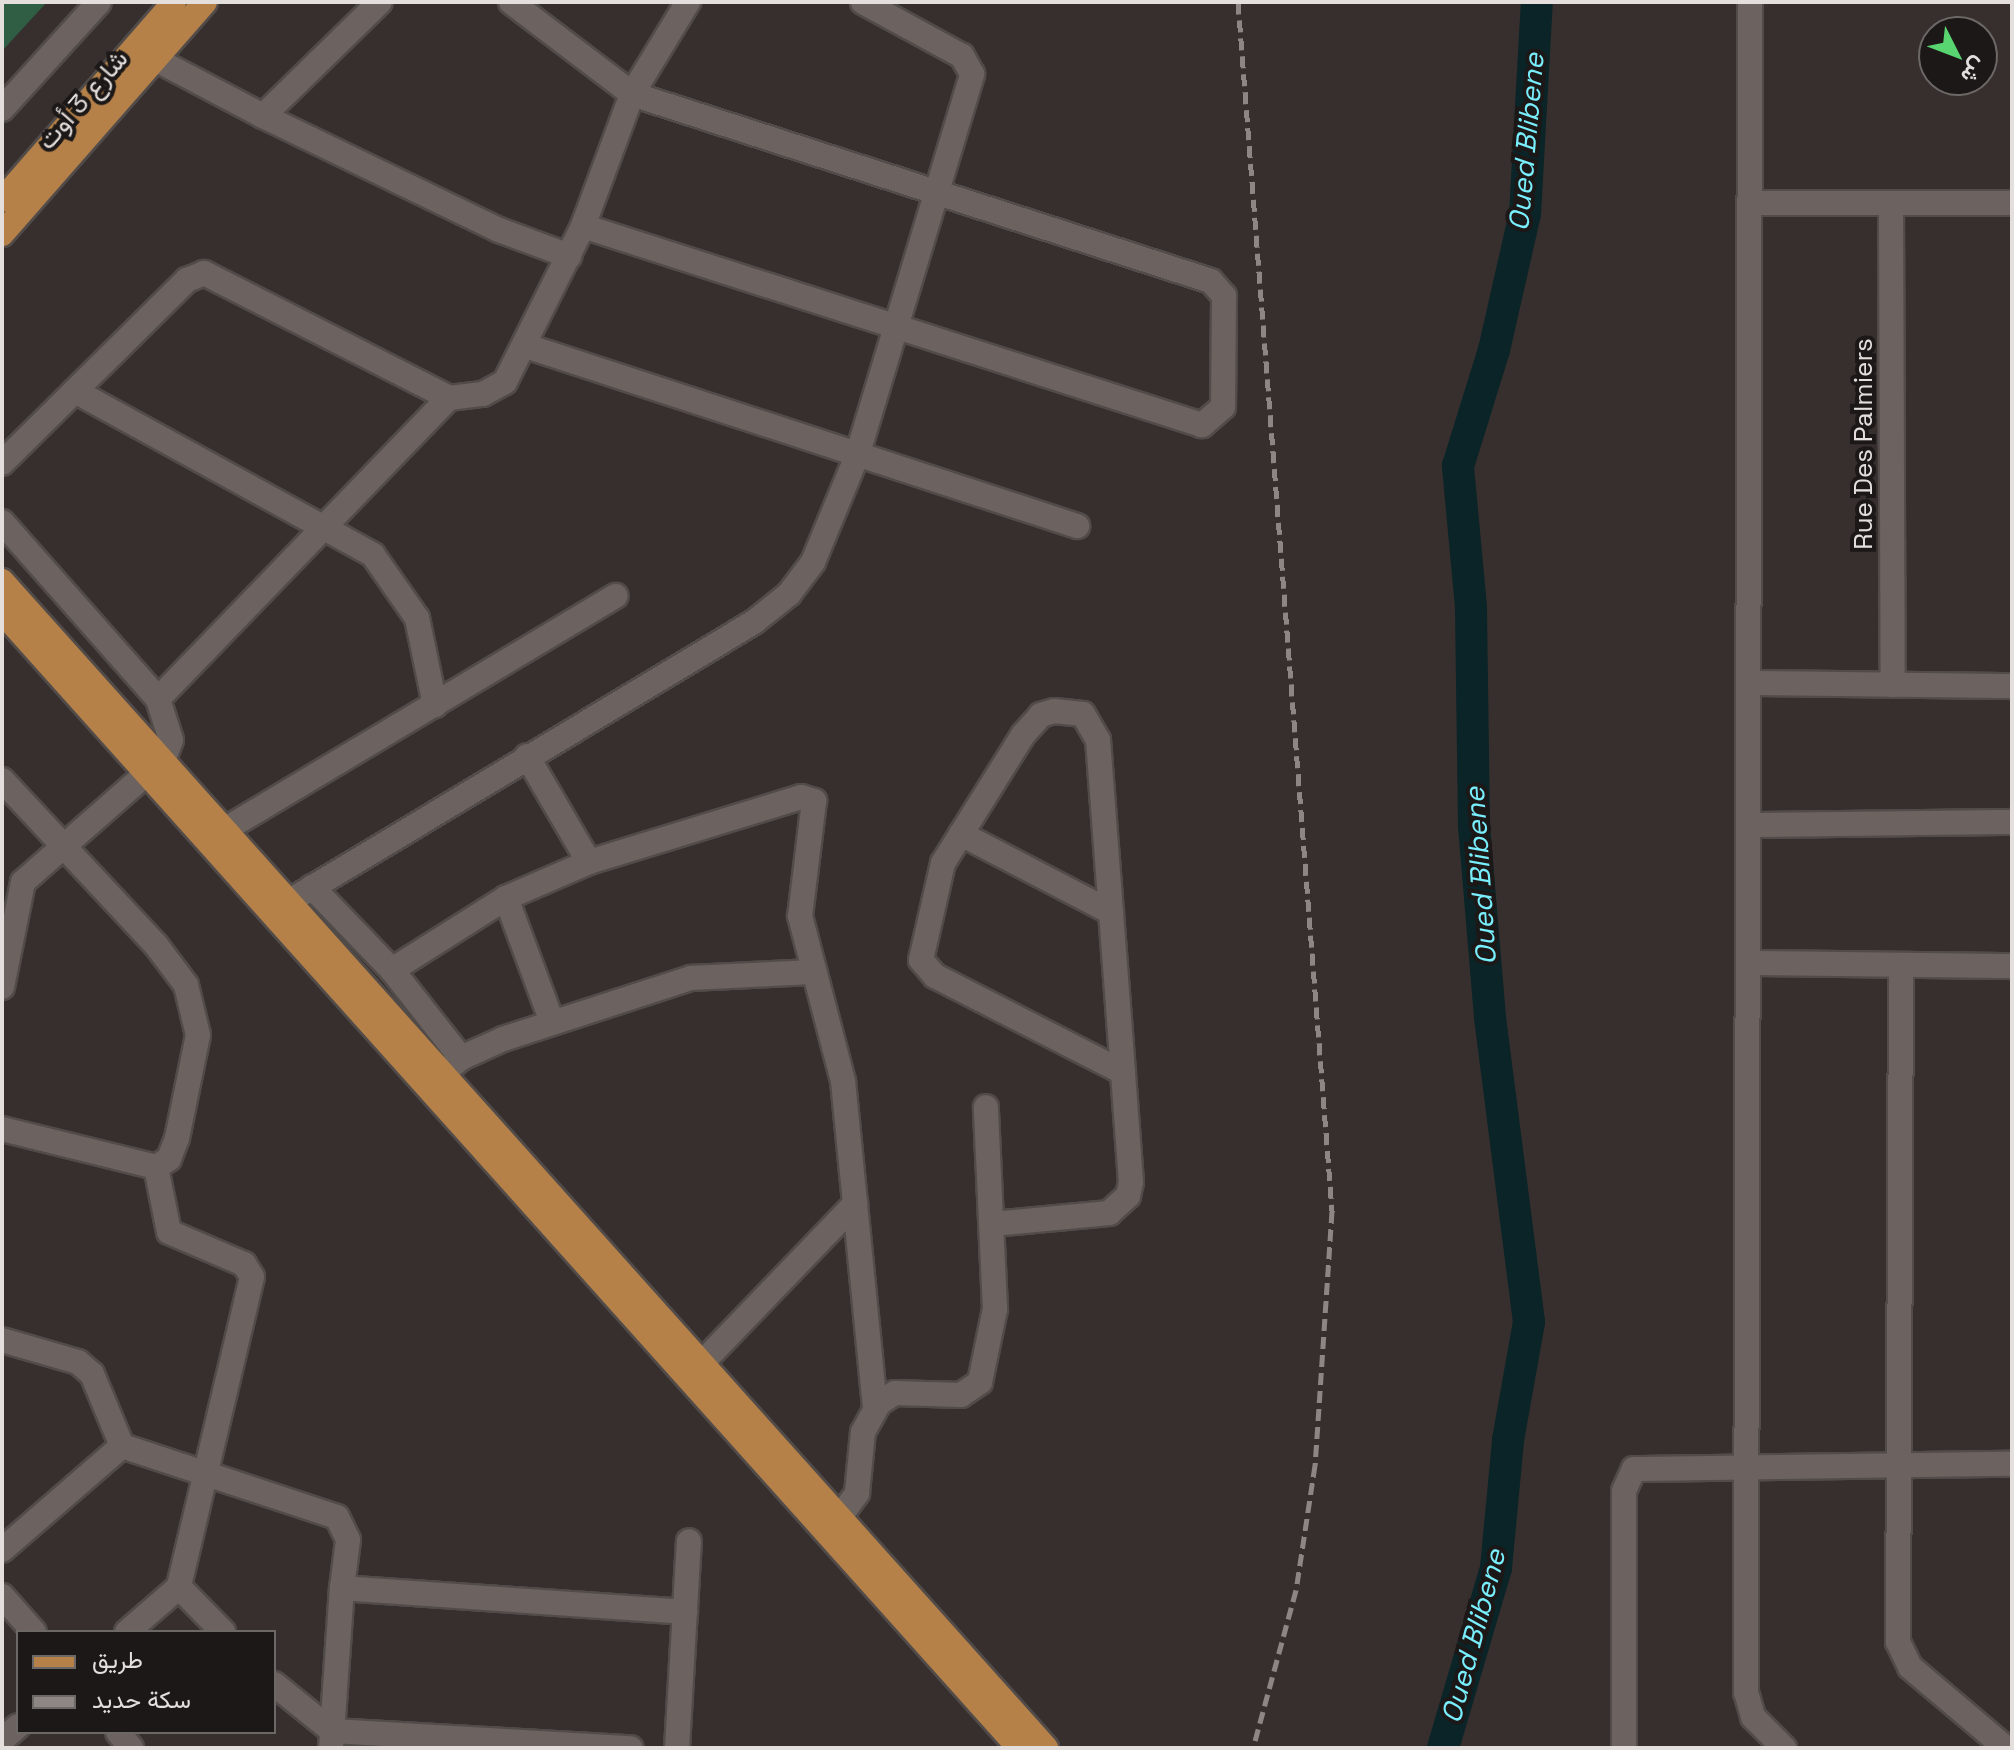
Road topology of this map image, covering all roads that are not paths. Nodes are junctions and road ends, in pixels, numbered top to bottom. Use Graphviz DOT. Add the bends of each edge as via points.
graph roads {
  1 [pos="99,2"];
  2 [pos="174,2"];
  3 [pos="205,2"];
  4 [pos="380,2"];
  5 [pos="511,2"];
  6 [pos="688,2"];
  7 [pos="863,2"];
  8 [pos="1750,2"];
  9 [pos="155,59"];
  10 [pos="632,94"];
  11 [pos="2,109"];
  12 [pos="263,116"];
  13 [pos="935,189"];
  14 [pos="2,200"];
  15 [pos="1750,203"];
  16 [pos="2012,203"];
  17 [pos="1891,204"];
  18 [pos="583,226"];
  19 [pos="2,234"];
  20 [pos="569,256"];
  21 [pos="897,332"];
  22 [pos="526,346"];
  23 [pos="75,391"];
  24 [pos="449,398"];
  25 [pos="857,456"];
  26 [pos="2,463"];
  27 [pos="2,522"];
  28 [pos="1077,526"];
  29 [pos="323,527"];
  30 [pos="2,581"];
  31 [pos="616,596"];
  32 [pos="2,612"];
  33 [pos="1749,683"];
  34 [pos="1893,685"];
  35 [pos="2012,686"];
  36 [pos="158,699"];
  37 [pos="435,705"];
  38 [pos="527,756"];
  39 [pos="154,765"];
  40 [pos="2,780"];
  41 [pos="2012,822"];
  42 [pos="1749,825"];
  43 [pos="226,829"];
  44 [pos="961,834"];
  45 [pos="59,846"];
  46 [pos="589,862"];
  47 [pos="312,887"];
  48 [pos="506,898"];
  49 [pos="290,901"];
  50 [pos="1111,912"];
  51 [pos="1749,963"];
  52 [pos="1901,965"];
  53 [pos="2012,966"];
  54 [pos="392,970"];
  55 [pos="812,972"];
  56 [pos="2,987"];
  57 [pos="552,1022"];
  58 [pos="461,1058"];
  59 [pos="1123,1072"];
  60 [pos="441,1075"];
  61 [pos="986,1107"];
  62 [pos="2,1129"];
  63 [pos="156,1167"];
  64 [pos="855,1204"];
  65 [pos="993,1224"];
  66 [pos="2,1340"];
  67 [pos="697,1371"];
  68 [pos="875,1407"];
  69 [pos="122,1446"];
  70 [pos="1747,1463"];
  71 [pos="1898,1463"];
  72 [pos="2012,1464"];
  73 [pos="209,1475"];
  74 [pos="842,1514"];
  75 [pos="689,1541"];
  76 [pos="2,1550"];
  77 [pos="179,1587"];
  78 [pos="342,1588"];
  79 [pos="2,1596"];
  80 [pos="685,1612"];
  81 [pos="32,1630"];
  82 [pos="129,1630"];
  83 [pos="221,1630"];
  84 [pos="276,1686"];
  85 [pos="331,1739"];
  86 [pos="631,1748"];
  87 [pos="677,1748"];
  88 [pos="1019,1748"];
  89 [pos="1046,1748"];
  90 [pos="1624,1748"];
  91 [pos="1784,1748"];
  92 [pos="2006,1748"];
  1 -- 11 [label="street"];
  2 -- 14 [label="main road"];
  3 -- 9 [label="main road, شارع 3 أوت"];
  4 -- 12 [label="street"];
  5 -- 10 [label="street"];
  6 -- 10 [label="street"];
  7 -- 13 [label="street" via="971,64"];
  8 -- 15 [label="street"];
  9 -- 12 [label="street"];
  9 -- 19 [label="main road, شارع 3 أوت"];
  10 -- 13 [label="street"];
  10 -- 18 [label="street"];
  12 -- 20 [label="street" via="499,230"];
  13 -- 21 [label="street"];
  13 -- 21 [label="street" via="1220,287 1223,407 1202,425"];
  15 -- 17 [label="street"];
  15 -- 33 [label="street"];
  16 -- 17 [label="street"];
  17 -- 34 [label="street, Rue Des Palmiers"];
  18 -- 20 [label="street"];
  18 -- 21 [label="street"];
  20 -- 22 [label="street"];
  21 -- 25 [label="street"];
  22 -- 24 [label="street" via="494,390"];
  22 -- 25 [label="street"];
  23 -- 24 [label="street" via="187,280 204,273"];
  23 -- 26 [label="street"];
  23 -- 29 [label="street"];
  24 -- 29 [label="street"];
  25 -- 28 [label="street"];
  25 -- 38 [label="street" via="833,523 789,594"];
  27 -- 36 [label="street"];
  29 -- 36 [label="street"];
  29 -- 37 [label="street" via="373,555 403,591 423,640 421,660"];
  30 -- 39 [label="main road"];
  31 -- 37 [label="street"];
  32 -- 39 [label="main road"];
  33 -- 34 [label="street"];
  33 -- 42 [label="street"];
  34 -- 35 [label="street"];
  36 -- 39 [label="street" via="171,740"];
  37 -- 43 [label="street"];
  38 -- 46 [label="street"];
  38 -- 47 [label="street"];
  39 -- 43 [label="main road"];
  39 -- 45 [label="street"];
  39 -- 67 [label="main road"];
  40 -- 45 [label="street"];
  41 -- 42 [label="street"];
  42 -- 51 [label="street"];
  43 -- 49 [label="main road"];
  44 -- 50 [label="street"];
  44 -- 50 [label="street" via="1041,715 1083,714 1098,740"];
  44 -- 59 [label="street" via="943,863 919,948 927,970"];
  45 -- 56 [label="street" via="23,882"];
  45 -- 63 [label="street" via="156,945 196,1009 198,1035 177,1138 169,1159"];
  46 -- 48 [label="street"];
  46 -- 55 [label="street" via="808,796 817,808 800,916"];
  47 -- 49 [label="street"];
  47 -- 54 [label="street"];
  48 -- 54 [label="street"];
  48 -- 57 [label="street"];
  49 -- 60 [label="main road"];
  50 -- 59 [label="street"];
  51 -- 52 [label="street"];
  51 -- 70 [label="street"];
  52 -- 53 [label="street"];
  52 -- 71 [label="street"];
  54 -- 58 [label="street"];
  55 -- 57 [label="street" via="691,978"];
  55 -- 64 [label="street" via="843,1081"];
  57 -- 58 [label="street"];
  58 -- 60 [label="street"];
  59 -- 65 [label="street" via="1131,1182 1119,1208"];
  60 -- 67 [label="main road"];
  61 -- 65 [label="street"];
  62 -- 63 [label="street"];
  63 -- 73 [label="street" via="169,1232 244,1264 252,1277"];
  64 -- 67 [label="street"];
  64 -- 68 [label="street"];
  65 -- 68 [label="street" via="995,1309 980,1382 961,1395 895,1393"];
  66 -- 69 [label="street" via="85,1368"];
  67 -- 74 [label="main road"];
  67 -- 88 [label="main road"];
  68 -- 74 [label="street" via="863,1432 860,1484"];
  69 -- 73 [label="street"];
  69 -- 76 [label="street"];
  70 -- 71 [label="street"];
  70 -- 90 [label="street" via="1650,1464 1634,1469 1625,1483"];
  70 -- 91 [label="street" via="1746,1692 1753,1717"];
  71 -- 72 [label="street"];
  71 -- 92 [label="street" via="1898,1642 1919,1676"];
  73 -- 77 [label="street"];
  73 -- 78 [label="street" via="337,1517 348,1540"];
  74 -- 89 [label="main road"];
  75 -- 80 [label="street"];
  77 -- 82 [label="street"];
  77 -- 83 [label="street"];
  78 -- 80 [label="street"];
  78 -- 85 [label="street"];
  79 -- 81 [label="street"];
  80 -- 87 [label="street"];
  84 -- 85 [label="street"];
  85 -- 86 [label="street"];
}
